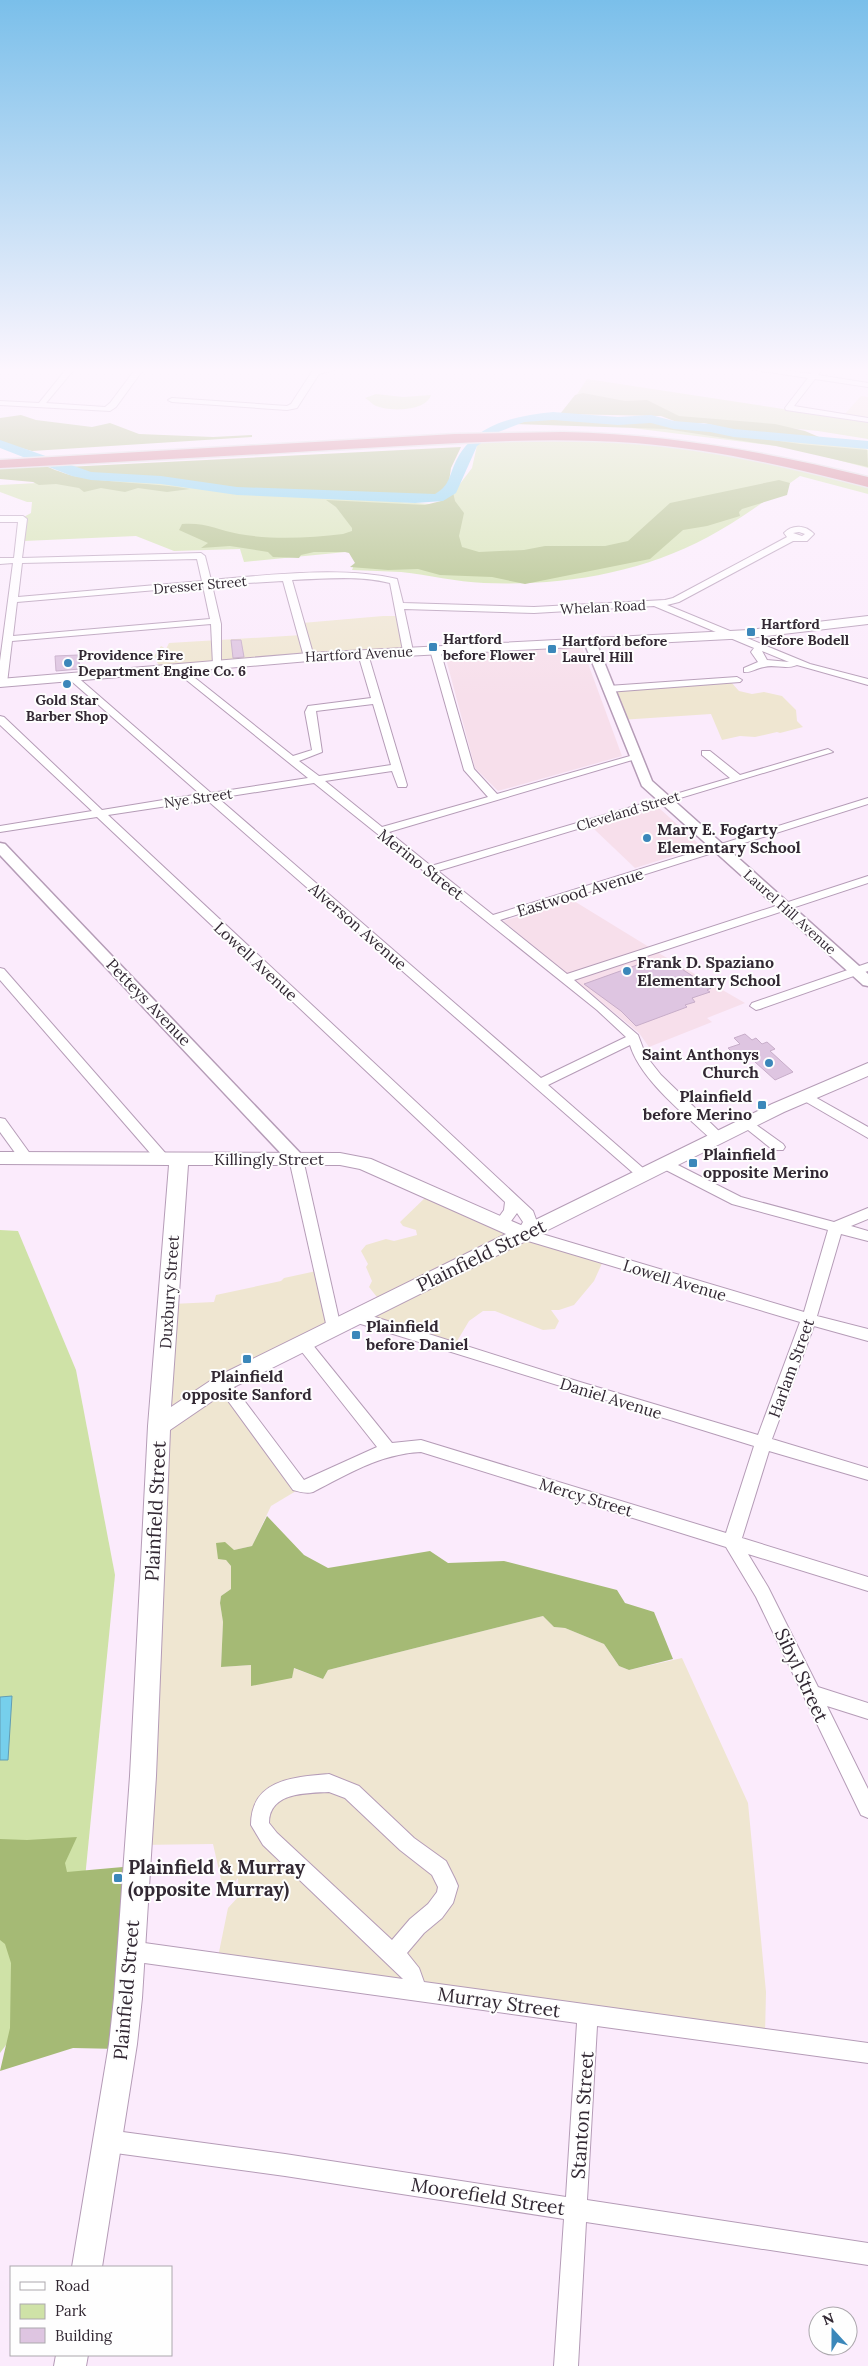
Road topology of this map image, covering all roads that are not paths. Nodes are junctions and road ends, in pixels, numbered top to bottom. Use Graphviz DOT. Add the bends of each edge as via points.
graph roads {
  1 [pos="852,477"];
  2 [pos="868,483"];
  3 [pos="0,519"];
  4 [pos="792,538"];
  5 [pos="19,559"];
  6 [pos="0,561"];
  7 [pos="288,578"];
  8 [pos="207,584"];
  9 [pos="13,600"];
  10 [pos="656,604"];
  11 [pos="399,606"];
  12 [pos="868,620"];
  13 [pos="215,621"];
  14 [pos="730,635"];
  15 [pos="8,639"];
  16 [pos="590,642"];
  17 [pos="759,647"];
  18 [pos="435,650"];
  19 [pos="408,651"];
  20 [pos="363,654"];
  21 [pos="309,657"];
  22 [pos="797,662"];
  23 [pos="764,663"];
  24 [pos="218,665"];
  25 [pos="177,668"];
  26 [pos="746,670"];
  27 [pos="72,677"];
  28 [pos="737,680"];
  29 [pos="868,682"];
  30 [pos="1,683"];
  31 [pos="608,689"];
  32 [pos="377,700"];
  33 [pos="0,720"];
  34 [pos="828,752"];
  35 [pos="706,753"];
  36 [pos="634,758"];
  37 [pos="291,760"];
  38 [pos="396,767"];
  39 [pos="737,778"];
  40 [pos="314,780"];
  41 [pos="402,784"];
  42 [pos="209,797"];
  43 [pos="495,798"];
  44 [pos="665,800"];
  45 [pos="868,801"];
  46 [pos="98,812"];
  47 [pos="0,829"];
  48 [pos="379,831"];
  49 [pos="0,847"];
  50 [pos="719,848"];
  51 [pos="428,870"];
  52 [pos="868,879"];
  53 [pos="784,908"];
  54 [pos="492,919"];
  55 [pos="862,969"];
  56 [pos="0,972"];
  57 [pos="564,979"];
  58 [pos="868,982"];
  59 [pos="756,1006"];
  60 [pos="634,1038"];
  61 [pos="868,1069"];
  62 [pos="539,1084"];
  63 [pos="806,1096"];
  64 [pos="0,1122"];
  65 [pos="748,1123"];
  66 [pos="868,1133"];
  67 [pos="718,1138"];
  68 [pos="778,1147"];
  69 [pos="0,1158"];
  70 [pos="26,1158"];
  71 [pos="170,1158"];
  72 [pos="296,1159"];
  73 [pos="665,1164"];
  74 [pos="644,1175"];
  75 [pos="512,1202"];
  76 [pos="868,1213"];
  77 [pos="501,1224"];
  78 [pos="836,1227"];
  79 [pos="523,1234"];
  80 [pos="868,1236"];
  81 [pos="356,1317"];
  82 [pos="809,1319"];
  83 [pos="334,1328"];
  84 [pos="868,1335"];
  85 [pos="303,1344"];
  86 [pos="223,1383"];
  87 [pos="159,1426"];
  88 [pos="764,1443"];
  89 [pos="388,1449"];
  90 [pos="868,1474"];
  91 [pos="732,1542"];
  92 [pos="868,1584"];
  93 [pos="810,1693"];
  94 [pos="868,1711"];
  95 [pos="868,1809"];
  96 [pos="130,1951"];
  97 [pos="393,1954"];
  98 [pos="416,1991"];
  99 [pos="588,2014"];
  100 [pos="868,2053"];
  101 [pos="108,2141"];
  102 [pos="576,2210"];
  103 [pos="868,2254"];
  104 [pos="87,2266"];
  105 [pos="566,2366"];
  1 -- 2 [label="highway"];
  3 -- 5 [label="street" via="23,520"];
  4 -- 10 [label="street, Whelan Road" via="676,600"];
  5 -- 6 [label="street"];
  5 -- 8 [label="street" via="200,555"];
  5 -- 9 [label="street"];
  7 -- 8 [label="street, Dresser Street"];
  7 -- 11 [label="street, Dresser Street" via="388,576 394,581"];
  7 -- 21 [label="street"];
  8 -- 9 [label="street, Dresser Street"];
  8 -- 13 [label="street"];
  9 -- 15 [label="street"];
  10 -- 11 [label="street, Whelan Road" via="534,610"];
  10 -- 14 [label="street"];
  11 -- 19 [label="street"];
  12 -- 14 [label="main road, Hartford Avenue"];
  13 -- 15 [label="street"];
  13 -- 24 [label="street"];
  14 -- 16 [label="main road, Hartford Avenue"];
  14 -- 17 [label="street"];
  15 -- 30 [label="street"];
  16 -- 18 [label="main road, Hartford Avenue"];
  16 -- 31 [label="street, Laurel Hill Avenue"];
  17 -- 22 [label="street"];
  17 -- 23 [label="street" via="756,652"];
  18 -- 19 [label="main road, Hartford Avenue"];
  18 -- 43 [label="street" via="468,770"];
  19 -- 20 [label="main road, Hartford Avenue"];
  20 -- 21 [label="main road, Hartford Avenue"];
  20 -- 32 [label="street"];
  21 -- 24 [label="main road, Hartford Avenue"];
  22 -- 23 [label="street" via="787,666"];
  22 -- 29 [label="street"];
  23 -- 26 [label="street"];
  24 -- 25 [label="main road, Hartford Avenue"];
  25 -- 27 [label="main road, Hartford Avenue"];
  25 -- 37 [label="street, Merino Street"];
  27 -- 30 [label="main road, Hartford Avenue"];
  27 -- 42 [label="street, Alverson Avenue"];
  28 -- 31 [label="street"];
  31 -- 36 [label="street, Laurel Hill Avenue"];
  32 -- 37 [label="street" via="312,708 317,752"];
  32 -- 38 [label="street"];
  33 -- 46 [label="street, Lowell Avenue"];
  34 -- 39 [label="street, Cleveland Street"];
  35 -- 39 [label="street"];
  36 -- 43 [label="street"];
  36 -- 44 [label="street, Laurel Hill Avenue" via="646,782"];
  37 -- 40 [label="street, Merino Street"];
  38 -- 40 [label="street, Nye Street"];
  38 -- 41 [label="street"];
  39 -- 44 [label="street, Cleveland Street"];
  40 -- 42 [label="street, Nye Street"];
  40 -- 48 [label="street, Merino Street"];
  42 -- 46 [label="street, Nye Street"];
  42 -- 62 [label="street, Alverson Avenue"];
  43 -- 48 [label="street"];
  44 -- 50 [label="street, Laurel Hill Avenue"];
  44 -- 51 [label="street, Cleveland Street"];
  45 -- 50 [label="street, Eastwood Avenue"];
  46 -- 47 [label="street, Nye Street"];
  46 -- 75 [label="street, Lowell Avenue"];
  48 -- 51 [label="street, Merino Street"];
  49 -- 72 [label="street, Petteys Avenue"];
  50 -- 53 [label="street, Laurel Hill Avenue"];
  50 -- 54 [label="street, Eastwood Avenue"];
  51 -- 54 [label="street, Merino Street"];
  52 -- 53 [label="street"];
  53 -- 55 [label="street, Laurel Hill Avenue"];
  53 -- 57 [label="street"];
  54 -- 57 [label="street, Merino Street"];
  55 -- 58 [label="street, Laurel Hill Avenue"];
  55 -- 59 [label="street"];
  56 -- 71 [label="street"];
  57 -- 60 [label="street, Merino Street"];
  60 -- 62 [label="street"];
  60 -- 67 [label="street, Merino Street" via="640,1057 650,1071"];
  61 -- 63 [label="main road, Plainfield Street"];
  62 -- 74 [label="street, Alverson Avenue"];
  63 -- 65 [label="main road, Plainfield Street"];
  63 -- 66 [label="street"];
  64 -- 70 [label="street"];
  65 -- 67 [label="main road, Plainfield Street"];
  65 -- 68 [label="street"];
  67 -- 73 [label="main road, Plainfield Street"];
  69 -- 70 [label="main road, Killingly Street"];
  70 -- 71 [label="main road, Killingly Street"];
  71 -- 72 [label="main road, Killingly Street"];
  71 -- 87 [label="main road, Duxbury Street"];
  72 -- 77 [label="main road, Killingly Street" via="340,1159 364,1164"];
  72 -- 83 [label="street"];
  73 -- 74 [label="main road, Plainfield Street"];
  73 -- 78 [label="street" via="737,1201"];
  74 -- 79 [label="main road, Plainfield Street"];
  75 -- 77 [label="street" via="511,1211"];
  75 -- 79 [label="street, Lowell Avenue" via="528,1215 530,1222"];
  76 -- 78 [label="street"];
  77 -- 79 [label="main road, Killingly Street"];
  78 -- 80 [label="street"];
  78 -- 82 [label="street, Harlam Street"];
  79 -- 81 [label="main road, Plainfield Street"];
  79 -- 82 [label="street, Lowell Avenue"];
  81 -- 83 [label="main road, Plainfield Street"];
  81 -- 88 [label="street, Daniel Avenue"];
  82 -- 84 [label="street, Lowell Avenue"];
  82 -- 88 [label="street, Harlam Street"];
  83 -- 85 [label="main road, Plainfield Street"];
  85 -- 86 [label="main road, Plainfield Street"];
  85 -- 89 [label="street"];
  86 -- 87 [label="main road, Plainfield Street"];
  86 -- 89 [label="street, Mercy Street" via="299,1485 308,1488"];
  87 -- 96 [label="main road, Plainfield Street" via="143,1776"];
  88 -- 90 [label="street, Daniel Avenue"];
  88 -- 91 [label="street, Harlam Street"];
  89 -- 91 [label="street, Mercy Street" via="421,1446"];
  91 -- 92 [label="street, Mercy Street"];
  91 -- 93 [label="street, Sibyl Street" via="762,1592"];
  93 -- 94 [label="street"];
  93 -- 95 [label="street, Sibyl Street"];
  96 -- 98 [label="street, Murray Street"];
  96 -- 101 [label="main road, Plainfield Street" via="123,2044"];
  97 -- 97 [label="street" via="270,1840 260,1825 260,1818 264,1804 275,1793 311,1783 344,1787 439,1868 448,1886 446,1896"];
  97 -- 98 [label="street" via="412,1975"];
  98 -- 99 [label="street, Murray Street"];
  99 -- 100 [label="street, Murray Street"];
  99 -- 102 [label="street, Stanton Street"];
  101 -- 102 [label="street, Moorefield Street"];
  101 -- 104 [label="main road, Plainfield Street"];
  102 -- 103 [label="street, Moorefield Street"];
  102 -- 105 [label="street, Stanton Street"];
}
